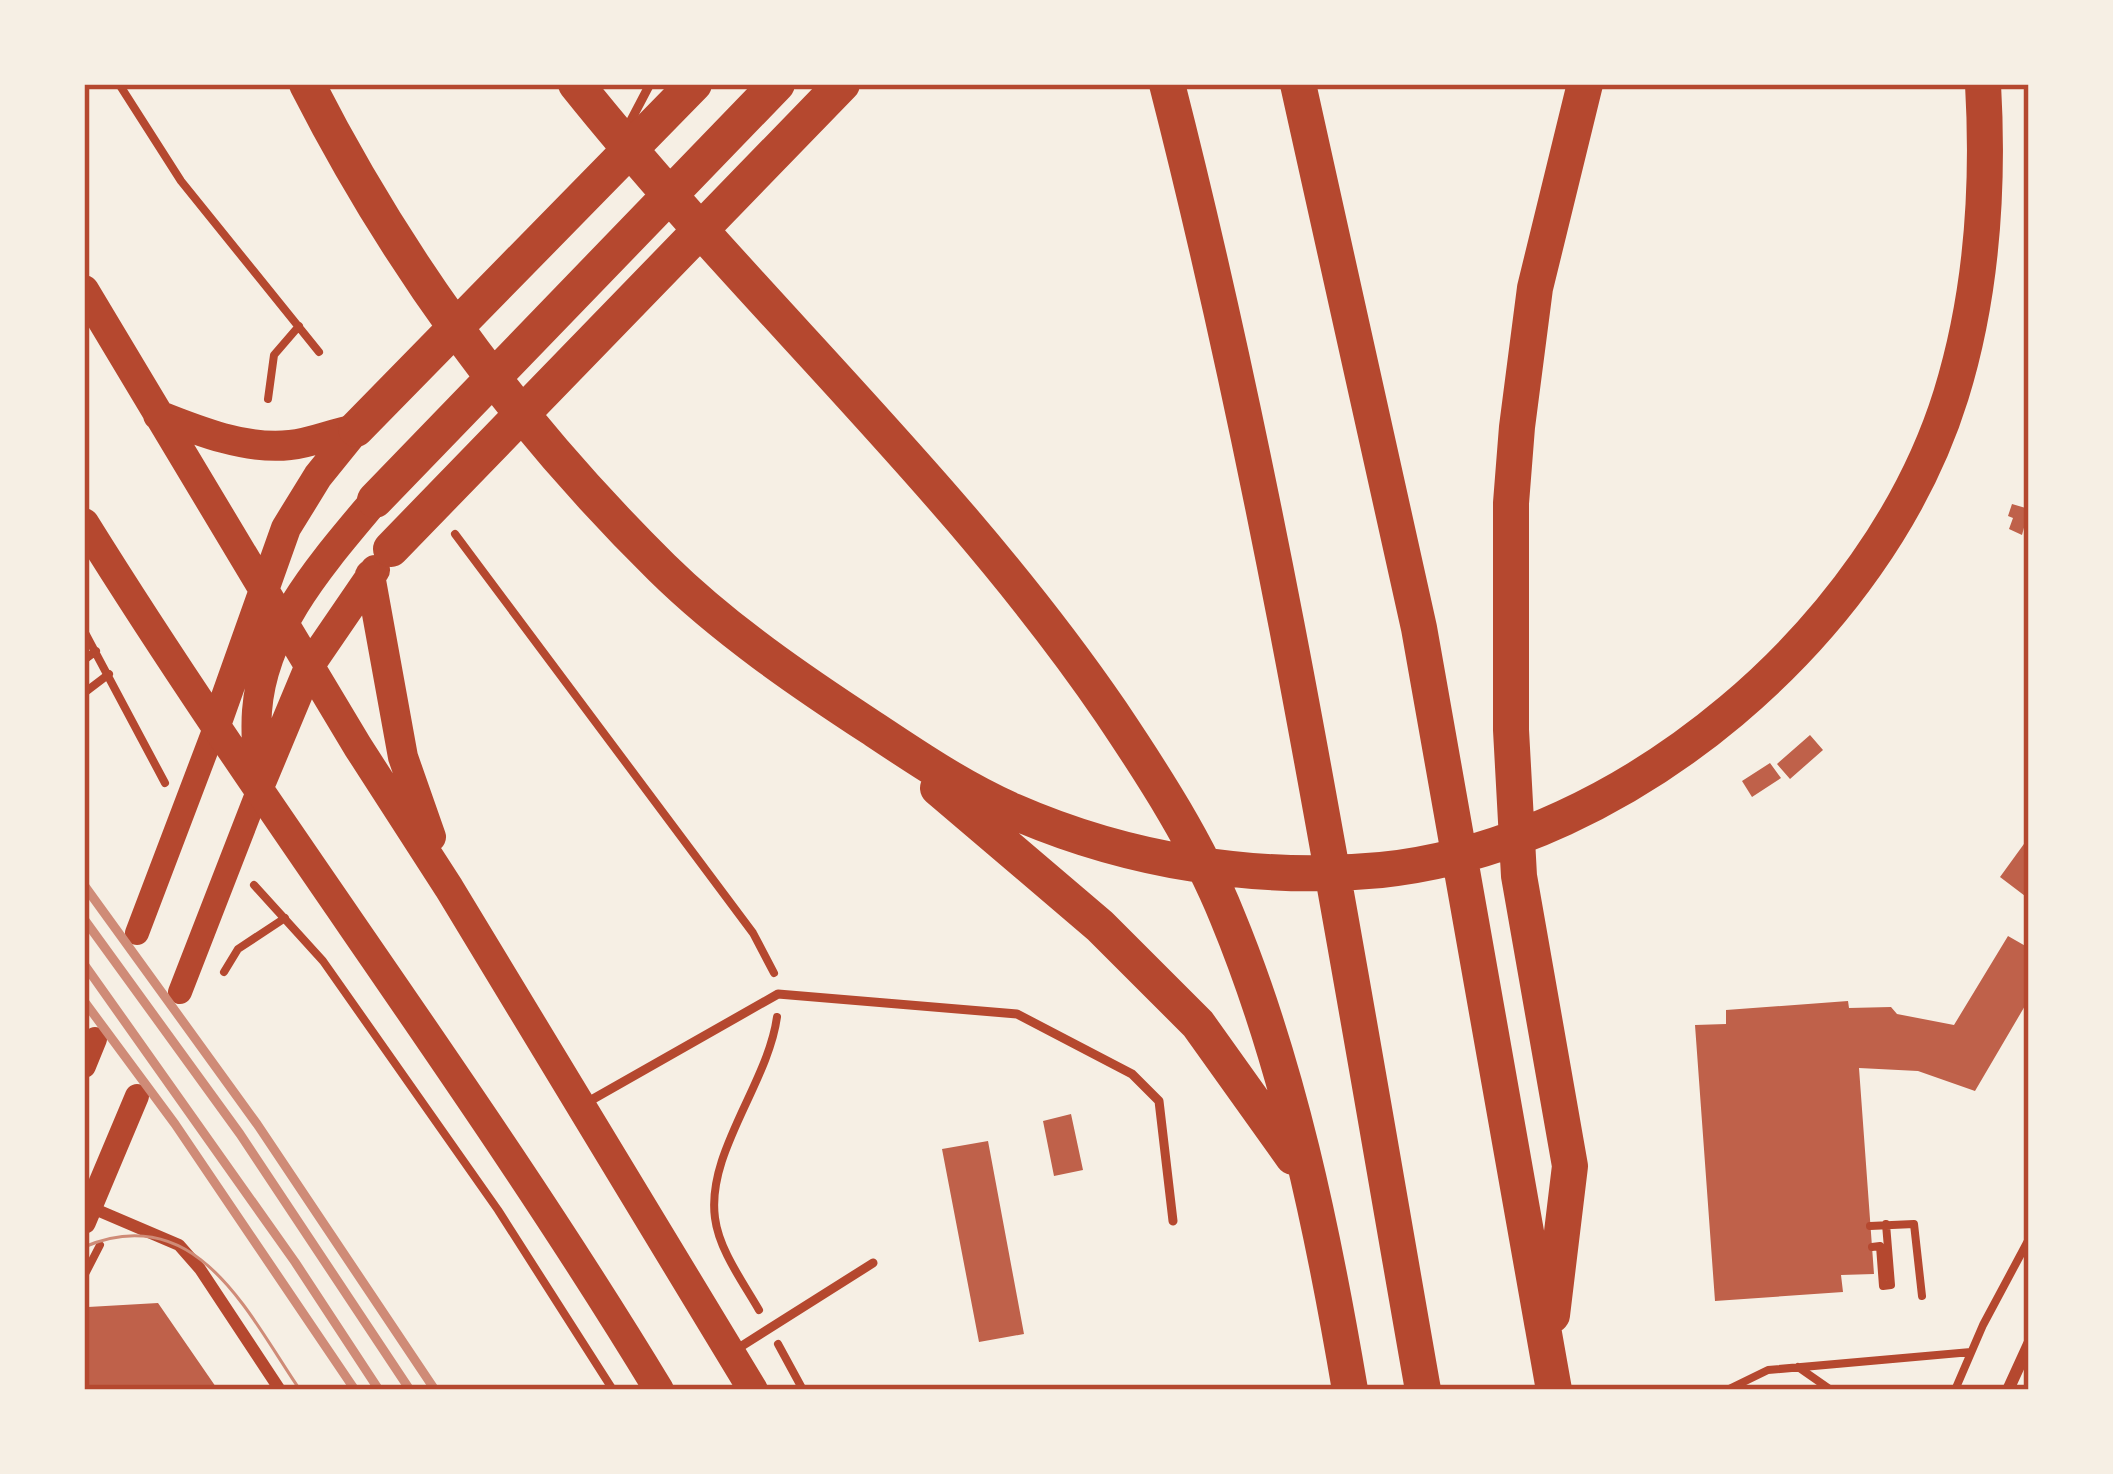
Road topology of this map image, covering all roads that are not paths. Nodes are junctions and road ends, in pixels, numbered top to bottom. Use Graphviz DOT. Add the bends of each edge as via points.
graph roads {
  1 [pos="307,84"];
  2 [pos="575,84"];
  3 [pos="650,84"];
  4 [pos="694,84"];
  5 [pos="777,84"];
  6 [pos="842,84"];
  7 [pos="1167,84"];
  8 [pos="1298,84"];
  9 [pos="1585,84"];
  10 [pos="1983,84"];
  11 [pos="629,152"];
  12 [pos="84,290"];
  13 [pos="158,416"];
  14 [pos="338,439"];
  15 [pos="375,500"];
  16 [pos="84,523"];
  17 [pos="388,554"];
  18 [pos="263,589"];
  19 [pos="284,624"];
  20 [pos="310,665"];
  21 [pos="843,709"];
  22 [pos="216,725"];
  23 [pos="260,786"];
  24 [pos="449,888"];
  25 [pos="137,932"];
  26 [pos="180,992"];
  27 [pos="95,1039"];
  28 [pos="84,1066"];
  29 [pos="137,1096"];
  30 [pos="581,1106"];
  31 [pos="1306,1176"];
  32 [pos="90,1199"];
  33 [pos="1173,1221"];
  34 [pos="873,1263"];
  35 [pos="2029,1344"];
  36 [pos="733,1352"];
  37 [pos="1550,1372"];
  38 [pos="280,1390"];
  39 [pos="659,1390"];
  40 [pos="753,1390"];
  41 [pos="1350,1390"];
  42 [pos="1423,1390"];
  43 [pos="2008,1390"];
  1 -- 21 [label="highway" via="426,289 555,453 665,571"];
  2 -- 31 [label="highway" via="1012,578 1144,761 1227,915"];
  3 -- 11 [label="lane" via="628,126"];
  4 -- 11 [label="highway"];
  5 -- 15 [label="highway"];
  6 -- 17 [label="highway"];
  7 -- 42 [label="highway" via="1293,655"];
  8 -- 37 [label="highway" via="1419,628"];
  9 -- 37 [label="highway" via="1535,288 1511,503 1519,876 1570,1166"];
  10 -- 21 [label="highway" via="1986,178 1976,280 1951,394 1927,455 1860,572 1816,629 1722,722 1646,773 1494,843 1388,869 1278,872 1171,860 1067,832 945,775"];
  11 -- 14 [label="highway"];
  12 -- 13 [label="main road"];
  13 -- 14 [label="main road" via="264,446"];
  13 -- 18 [label="main road"];
  14 -- 18 [label="main road" via="286,528"];
  15 -- 19 [label="main road"];
  16 -- 22 [label="main road"];
  17 -- 20 [label="main road"];
  17 -- 24 [label="main road" via="403,757"];
  18 -- 19 [label="main road"];
  18 -- 22 [label="main road"];
  19 -- 20 [label="main road"];
  19 -- 23 [label="main road" via="257,708"];
  20 -- 23 [label="main road"];
  20 -- 24 [label="main road"];
  21 -- 31 [label="highway" via="1100,926 1198,1024"];
  22 -- 23 [label="main road"];
  22 -- 25 [label="main road"];
  23 -- 26 [label="main road"];
  23 -- 39 [label="main road"];
  24 -- 30 [label="main road"];
  27 -- 28 [label="main road"];
  29 -- 32 [label="main road"];
  30 -- 33 [label="lane" via="778,994 1017,1014 1132,1074 1159,1101"];
  30 -- 36 [label="main road"];
  31 -- 41 [label="highway"];
  32 -- 38 [label="street" via="179,1245"];
  34 -- 36 [label="lane"];
  35 -- 43 [label="street"];
  36 -- 40 [label="main road"];
}
